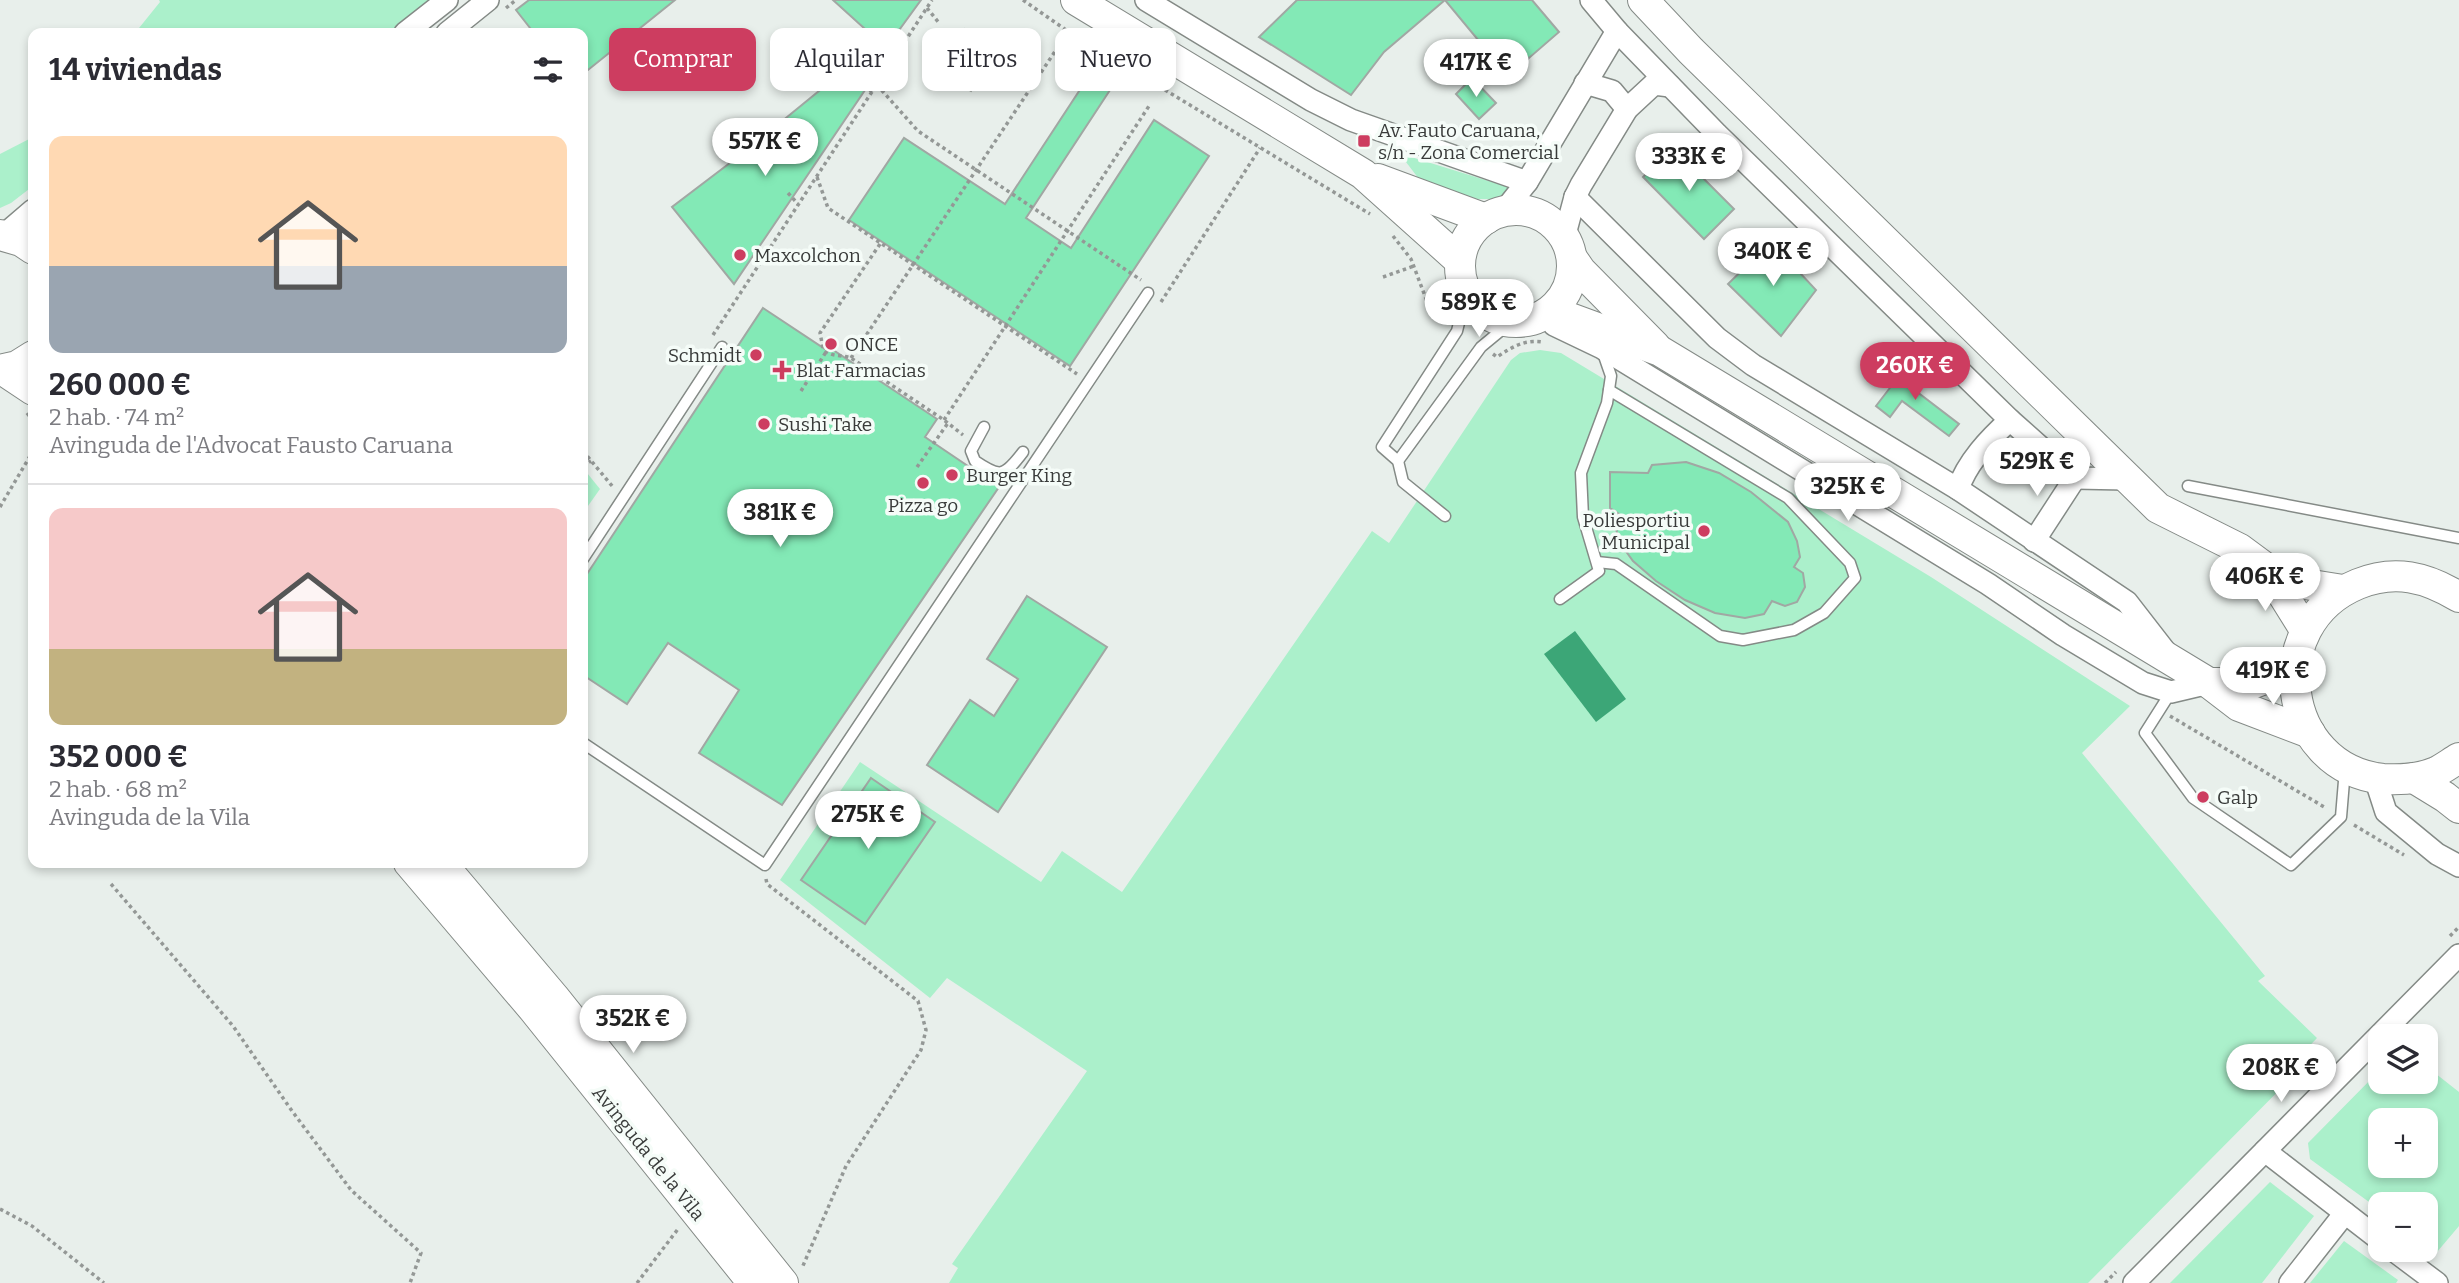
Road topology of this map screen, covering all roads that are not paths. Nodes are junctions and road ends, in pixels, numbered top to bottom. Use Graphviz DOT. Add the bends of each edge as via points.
graph roads {
  1 [pos="447,0"];
  2 [pos="488,0"];
  3 [pos="1146,0"];
  4 [pos="1591,0"];
  5 [pos="1643,0"];
  6 [pos="1079,1"];
  7 [pos="411,28"];
  8 [pos="453,28"];
  9 [pos="1617,31"];
  10 [pos="1586,83"];
  11 [pos="1670,86"];
  12 [pos="1627,109"];
  13 [pos="1363,174"];
  14 [pos="1527,182"];
  15 [pos="1575,197"];
  16 [pos="28,215"];
  17 [pos="1495,215"];
  18 [pos="2,235"];
  19 [pos="28,246"];
  20 [pos="1568,248"];
  21 [pos="1460,261"];
  22 [pos="1151,289"];
  23 [pos="1466,294"];
  24 [pos="1546,314"];
  25 [pos="1510,323"];
  26 [pos="722,347"];
  27 [pos="1602,348"];
  28 [pos="1660,351"];
  29 [pos="28,359"];
  30 [pos="1632,367"];
  31 [pos="2,370"];
  32 [pos="1611,376"];
  33 [pos="28,387"];
  34 [pos="1609,390"];
  35 [pos="2010,420"];
  36 [pos="984,427"];
  37 [pos="1023,453"];
  38 [pos="1398,461"];
  39 [pos="2075,478"];
  40 [pos="2126,479"];
  41 [pos="2188,486"];
  42 [pos="1958,489"];
  43 [pos="1445,516"];
  44 [pos="2459,538"];
  45 [pos="2034,541"];
  46 [pos="588,551"];
  47 [pos="1597,562"];
  48 [pos="2267,569"];
  49 [pos="2343,590"];
  50 [pos="2459,597"];
  51 [pos="1560,599"];
  52 [pos="2305,630"];
  53 [pos="2173,662"];
  54 [pos="2294,668"];
  55 [pos="2209,683"];
  56 [pos="2171,692"];
  57 [pos="2310,733"];
  58 [pos="588,746"];
  59 [pos="2459,758"];
  60 [pos="2346,766"];
  61 [pos="2375,778"];
  62 [pos="2414,778"];
  63 [pos="2459,808"];
  64 [pos="2459,866"];
  65 [pos="413,868"];
  66 [pos="445,868"];
  67 [pos="2459,955"];
  68 [pos="2265,1151"];
  69 [pos="2345,1213"];
  70 [pos="2368,1231"];
  71 [pos="2407,1262"];
  72 [pos="792,1277"];
  73 [pos="2429,1281"];
  74 [pos="753,1283"];
  75 [pos="2134,1283"];
  76 [pos="2290,1283"];
  1 -- 7 [label="street"];
  2 -- 8 [label="street"];
  3 -- 14 [label="street" via="1351,120"];
  4 -- 9 [label="street"];
  5 -- 40 [label="street"];
  6 -- 13 [label="street"];
  9 -- 10 [label="street"];
  9 -- 11 [label="street"];
  10 -- 12 [label="street" via="1612,91"];
  10 -- 14 [label="street"];
  11 -- 12 [label="street" via="1654,84"];
  11 -- 35 [label="street"];
  12 -- 15 [label="street"];
  13 -- 17 [label="street"];
  13 -- 21 [label="street"];
  14 -- 17 [label="street"];
  15 -- 20 [label="street"];
  15 -- 42 [label="street" via="1717,338 1753,365"];
  16 -- 18 [label="street"];
  17 -- 20 [label="street" via="1530,212 1552,223"];
  17 -- 21 [label="street" via="1468,237"];
  18 -- 19 [label="street"];
  20 -- 24 [label="street" via="1569,288"];
  20 -- 28 [label="street" via="1581,271"];
  21 -- 23 [label="street"];
  22 -- 58 [label="lane" via="765,865"];
  23 -- 25 [label="street" via="1485,314"];
  23 -- 38 [label="lane" via="1457,331 1382,447"];
  24 -- 25 [label="street"];
  24 -- 27 [label="street"];
  24 -- 28 [label="street"];
  25 -- 38 [label="lane" via="1481,347"];
  26 -- 46 [label="lane"];
  27 -- 30 [label="street"];
  27 -- 32 [label="lane"];
  28 -- 53 [label="street"];
  29 -- 31 [label="street"];
  30 -- 32 [label="lane"];
  30 -- 56 [label="street" via="1988,584 2063,635 2143,683"];
  31 -- 33 [label="street"];
  32 -- 34 [label="lane"];
  34 -- 47 [label="lane" via="1581,473 1583,517"];
  34 -- 47 [label="lane" via="1788,498 1850,563 1855,578 1824,612 1794,631 1742,640 1720,636 1616,564"];
  35 -- 39 [label="street"];
  35 -- 42 [label="street" via="1964,472"];
  36 -- 37 [label="lane" via="971,451 975,461 1003,474"];
  38 -- 43 [label="lane" via="1403,482"];
  39 -- 40 [label="street"];
  39 -- 45 [label="street"];
  40 -- 48 [label="street" via="2158,508 2240,549"];
  41 -- 44 [label="lane"];
  42 -- 45 [label="street"];
  45 -- 53 [label="street" via="2127,601"];
  47 -- 51 [label="lane" via="1599,571"];
  48 -- 49 [label="street" via="2299,583"];
  48 -- 52 [label="street"];
  49 -- 50 [label="street" via="2371,579 2402,575 2430,581"];
  49 -- 52 [label="street" via="2322,606"];
  52 -- 54 [label="street"];
  53 -- 55 [label="street"];
  54 -- 55 [label="street" via="2254,683"];
  54 -- 57 [label="street" via="2295,695"];
  55 -- 56 [label="street"];
  55 -- 57 [label="street" via="2239,706"];
  56 -- 60 [label="lane" via="2145,733 2193,798 2291,865 2341,817"];
  57 -- 60 [label="street"];
  59 -- 62 [label="street" via="2437,772"];
  60 -- 61 [label="street"];
  61 -- 62 [label="street"];
  61 -- 64 [label="street" via="2386,813"];
  62 -- 63 [label="street"];
  65 -- 74 [label="street, Avinguda de la Vila"];
  66 -- 72 [label="street, Avinguda de la Vila"];
  67 -- 68 [label="street"];
  68 -- 69 [label="street"];
  68 -- 75 [label="street"];
  69 -- 70 [label="street"];
  69 -- 76 [label="street"];
  71 -- 73 [label="street"];
}
